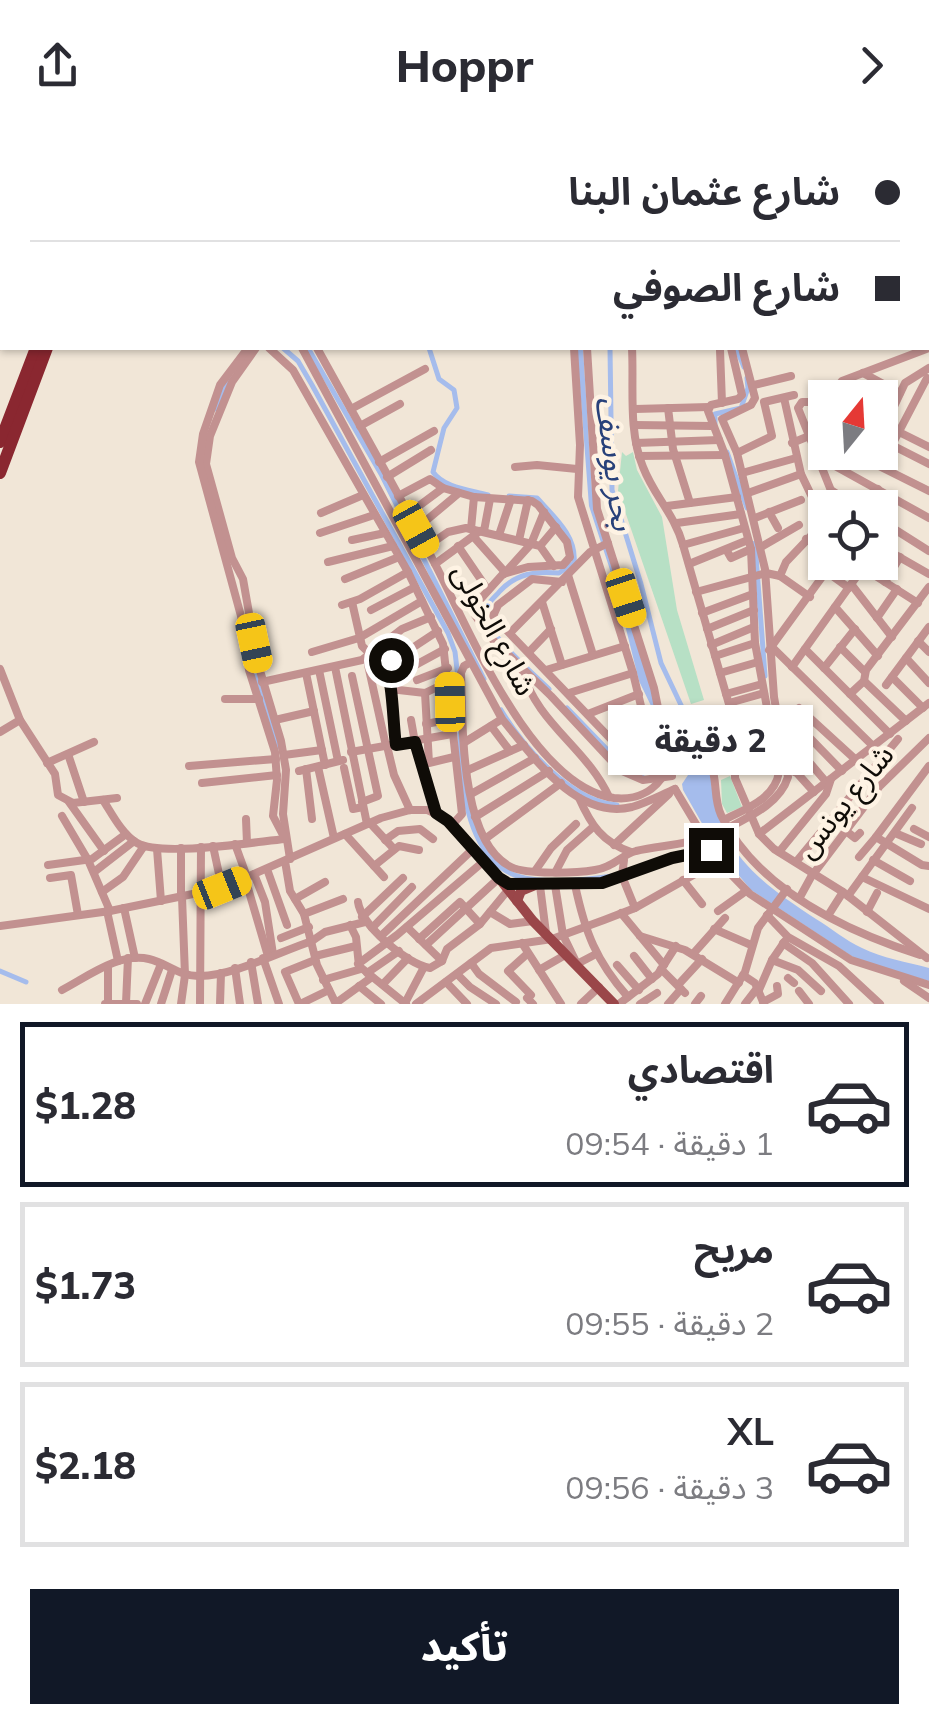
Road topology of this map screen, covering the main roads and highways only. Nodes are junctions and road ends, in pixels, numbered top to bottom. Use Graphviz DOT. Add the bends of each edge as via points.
graph roads {
  1 [pos="35,350"];
  2 [pos="46,350"];
  3 [pos="0,442"];
  4 [pos="0,473"];
  5 [pos="499,878"];
  6 [pos="537,886"];
  7 [pos="517,901"];
  8 [pos="615,1004"];
  1 -- 3 [label="highway"];
  2 -- 4 [label="highway"];
  5 -- 7 [label="main road"];
  6 -- 7 [label="main road" via="520,891"];
  7 -- 8 [label="main road"];
}
